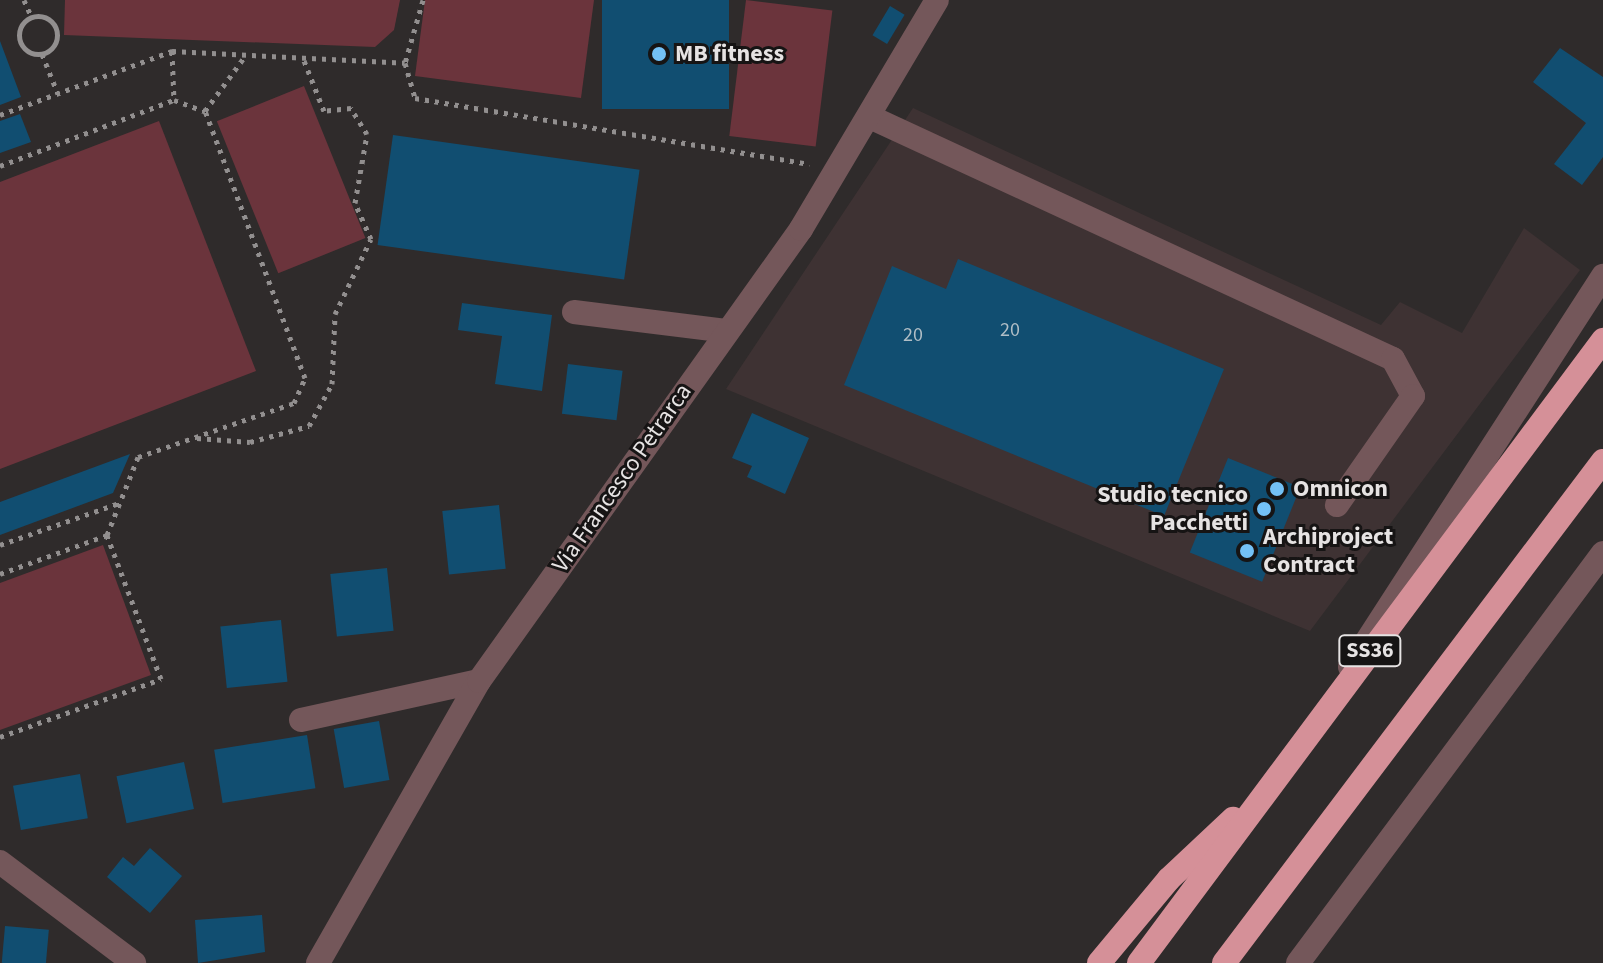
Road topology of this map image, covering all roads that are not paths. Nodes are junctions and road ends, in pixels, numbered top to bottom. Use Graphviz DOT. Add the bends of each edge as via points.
graph roads {
  1 [pos="937,0"];
  2 [pos="870,117"];
  3 [pos="1603,276"];
  4 [pos="574,312"];
  5 [pos="726,331"];
  6 [pos="1603,340"];
  7 [pos="1603,461"];
  8 [pos="1337,505"];
  9 [pos="1603,553"];
  10 [pos="479,681"];
  11 [pos="1330,704"];
  12 [pos="301,720"];
  13 [pos="1258,800"];
  14 [pos="0,862"];
  15 [pos="134,963"];
  16 [pos="318,963"];
  17 [pos="1099,963"];
  18 [pos="1139,963"];
  19 [pos="1224,963"];
  20 [pos="1298,963"];
  1 -- 2 [label="street, Via Francesco Petrarca"];
  2 -- 5 [label="street, Via Francesco Petrarca"];
  2 -- 8 [label="street" via="1393,359 1413,396"];
  3 -- 11 [label="street"];
  4 -- 5 [label="street"];
  5 -- 10 [label="street, Via Francesco Petrarca"];
  6 -- 11 [label="highway, SS36"];
  7 -- 19 [label="highway, SS36"];
  9 -- 20 [label="street"];
  10 -- 12 [label="street"];
  10 -- 16 [label="street, Via Francesco Petrarca"];
  11 -- 13 [label="highway, SS36"];
  13 -- 17 [label="highway" via="1169,879"];
  13 -- 18 [label="highway, SS36"];
  14 -- 15 [label="street"];
}
